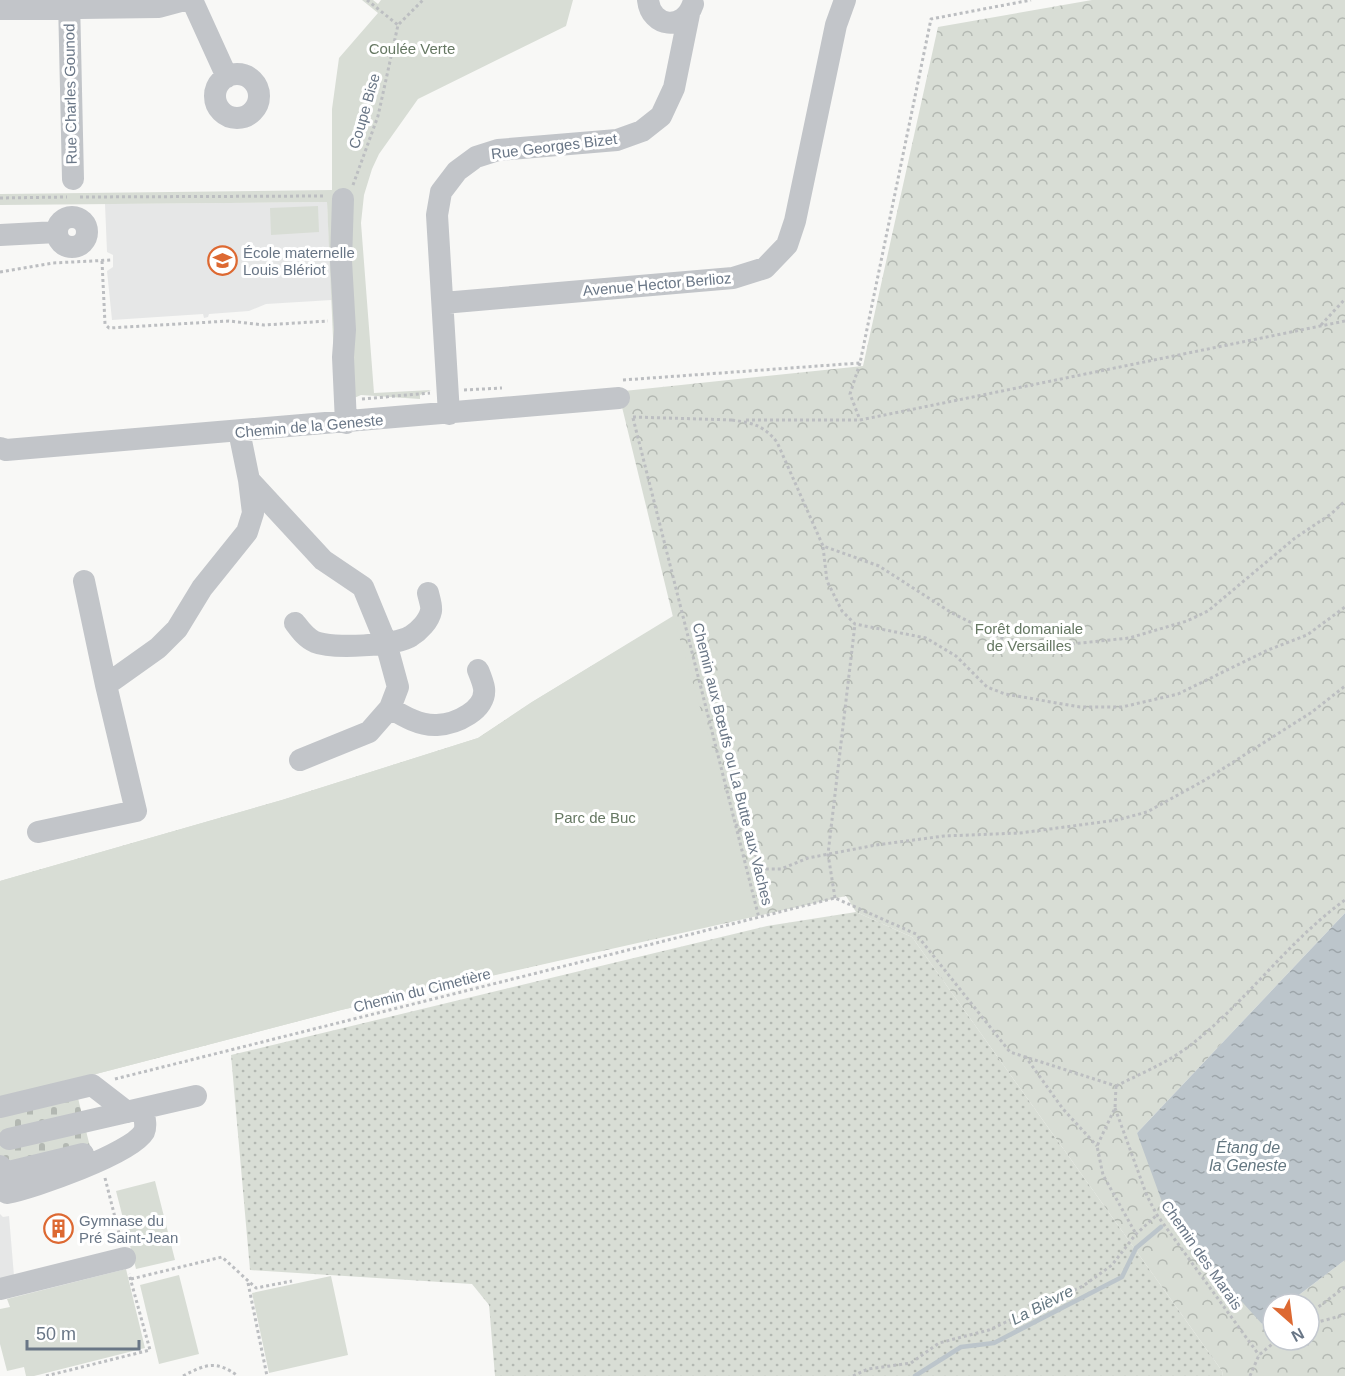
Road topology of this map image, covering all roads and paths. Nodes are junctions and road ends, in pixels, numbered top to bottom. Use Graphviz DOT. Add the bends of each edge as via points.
graph roads {
  1 [pos="185,0"];
  2 [pos="192,0"];
  3 [pos="367,0"];
  4 [pos="423,0"];
  5 [pos="648,0"];
  6 [pos="845,0"];
  7 [pos="69,4"];
  8 [pos="691,7"];
  9 [pos="0,9"];
  10 [pos="660,21"];
  11 [pos="398,25"];
  12 [pos="679,63"];
  13 [pos="227,77"];
  14 [pos="73,179"];
  15 [pos="0,198"];
  16 [pos="343,199"];
  17 [pos="57,232"];
  18 [pos="0,235"];
  19 [pos="111,260"];
  20 [pos="102,261"];
  21 [pos="0,272"];
  22 [pos="1345,299"];
  23 [pos="443,303"];
  24 [pos="329,321"];
  25 [pos="1345,321"];
  26 [pos="1320,326"];
  27 [pos="860,363"];
  28 [pos="448,391"];
  29 [pos="619,398"];
  30 [pos="345,412"];
  31 [pos="449,414"];
  32 [pos="633,417"];
  33 [pos="732,420"];
  34 [pos="860,420"];
  35 [pos="239,431"];
  36 [pos="0,448"];
  37 [pos="249,480"];
  38 [pos="1345,501"];
  39 [pos="823,546"];
  40 [pos="84,581"];
  41 [pos="428,593"];
  42 [pos="1345,607"];
  43 [pos="295,624"];
  44 [pos="855,624"];
  45 [pos="386,643"];
  46 [pos="478,670"];
  47 [pos="106,685"];
  48 [pos="1345,686"];
  49 [pos="390,708"];
  50 [pos="300,760"];
  51 [pos="736,824"];
  52 [pos="38,832"];
  53 [pos="828,854"];
  54 [pos="836,898"];
  55 [pos="1345,900"];
  56 [pos="759,918"];
  57 [pos="1025,1056"];
  58 [pos="92,1085"];
  59 [pos="1116,1086"];
  60 [pos="196,1096"];
  61 [pos="0,1107"];
  62 [pos="1115,1108"];
  63 [pos="135,1110"];
  64 [pos="9,1139"];
  65 [pos="1096,1146"];
  66 [pos="92,1158"];
  67 [pos="1,1171"];
  68 [pos="1158,1215"];
  69 [pos="1136,1234"];
  70 [pos="128,1268"];
  71 [pos="248,1281"];
  72 [pos="292,1281"];
  73 [pos="1345,1287"];
  74 [pos="0,1289"];
  75 [pos="1321,1305"];
  76 [pos="1345,1314"];
  77 [pos="1321,1321"];
  78 [pos="1263,1352"];
  79 [pos="1259,1355"];
  80 [pos="46,1376"];
  81 [pos="183,1376"];
  82 [pos="238,1376"];
  83 [pos="267,1376"];
  84 [pos="853,1376"];
  85 [pos="1250,1376"];
  1 -- 7 [label="street" via="159,7"];
  2 -- 13 [label="street"];
  3 -- 11 [label="path"];
  4 -- 11 [label="path"];
  5 -- 10 [label="street" via="650,10"];
  6 -- 23 [label="street, Avenue Hector Berlioz" via="836,25 795,221 787,245 765,268 734,278"];
  7 -- 9 [label="street"];
  7 -- 14 [label="street, Rue Charles Gounod"];
  8 -- 10 [label="street, Rue Georges Bizet" via="685,18 673,23"];
  8 -- 12 [label="street, Rue Georges Bizet"];
  10 -- 12 [label="street"];
  11 -- 16 [label="path, Coupe Bise" via="378,116 351,192"];
  12 -- 23 [label="street, Rue Georges Bizet" via="674,88 661,116 642,131 617,140 498,150 476,157 457,171 441,192 437,215"];
  15 -- 16 [label="path"];
  16 -- 30 [label="street"];
  17 -- 18 [label="street"];
  19 -- 20 [label="path"];
  20 -- 21 [label="path" via="52,263"];
  20 -- 24 [label="path" via="105,324 109,328 229,321 264,325"];
  22 -- 26 [label="path"];
  23 -- 28 [label="street, Rue Georges Bizet"];
  25 -- 26 [label="path"];
  26 -- 34 [label="path"];
  27 -- 34 [label="path" via="850,394"];
  28 -- 30 [label="path"];
  28 -- 31 [label="street, Rue Georges Bizet"];
  29 -- 31 [label="street, Chemin de la Geneste"];
  29 -- 32 [label="path, Chemin aux Bœufs ou La Butte aux Vaches" via="627,398"];
  30 -- 31 [label="street, Chemin de la Geneste"];
  30 -- 35 [label="street, Chemin de la Geneste"];
  32 -- 33 [label="path"];
  32 -- 51 [label="path, Chemin aux Bœufs ou La Butte aux Vaches"];
  33 -- 34 [label="path"];
  33 -- 39 [label="path" via="750,422 767,430 777,442"];
  35 -- 36 [label="street, Chemin de la Geneste"];
  35 -- 37 [label="street"];
  37 -- 45 [label="street" via="323,560 363,587"];
  37 -- 47 [label="street" via="254,513 247,532 202,588 177,629 158,648"];
  38 -- 39 [label="path" via="1208,610 1187,621 1129,638 1062,645 1006,640 952,613 879,566"];
  39 -- 44 [label="path" via="827,581 842,611"];
  40 -- 47 [label="street"];
  41 -- 45 [label="street" via="432,609 425,623 410,637"];
  42 -- 44 [label="path" via="1307,635 1178,694 1122,707 1080,707 1005,694 987,687 956,656 926,638"];
  43 -- 45 [label="street" via="316,643 340,647"];
  44 -- 53 [label="path"];
  45 -- 49 [label="street" via="398,687"];
  46 -- 49 [label="street" via="485,690 480,704 462,719 436,725 409,719"];
  47 -- 52 [label="street" via="136,811"];
  48 -- 53 [label="path" via="1312,712 1215,774 1147,812 1020,833 944,836"];
  49 -- 50 [label="street" via="369,732"];
  51 -- 53 [label="path" via="766,869 781,869"];
  51 -- 56 [label="path, Chemin aux Bœufs ou La Butte aux Vaches"];
  53 -- 54 [label="path"];
  54 -- 56 [label="path, Chemin aux Bœufs ou La Butte aux Vaches"];
  54 -- 57 [label="path" via="916,934 1010,1052"];
  55 -- 59 [label="path" via="1300,938 1191,1045"];
  56 -- 58 [label="path, Chemin du Cimetière"];
  57 -- 59 [label="path"];
  57 -- 65 [label="path" via="1062,1110"];
  58 -- 61 [label="street"];
  58 -- 63 [label="street"];
  59 -- 62 [label="path"];
  60 -- 63 [label="street"];
  62 -- 65 [label="path"];
  62 -- 68 [label="path, Chemin des Marais" via="1147,1196"];
  63 -- 64 [label="street"];
  63 -- 66 [label="street" via="146,1125 140,1136"];
  65 -- 69 [label="path" via="1103,1174"];
  66 -- 67 [label="street" via="7,1193"];
  66 -- 70 [label="path"];
  68 -- 69 [label="path"];
  68 -- 79 [label="path, Chemin des Marais"];
  69 -- 84 [label="path" via="1112,1265 1083,1286 989,1330 939,1343 911,1363 868,1369"];
  70 -- 71 [label="path" via="222,1257"];
  70 -- 74 [label="street"];
  70 -- 80 [label="path" via="150,1350"];
  71 -- 72 [label="path" via="256,1288"];
  71 -- 83 [label="path"];
  73 -- 75 [label="path"];
  76 -- 77 [label="path"];
  78 -- 79 [label="path"];
  79 -- 85 [label="path"];
  81 -- 82 [label="path" via="205,1365 222,1367"];
}
